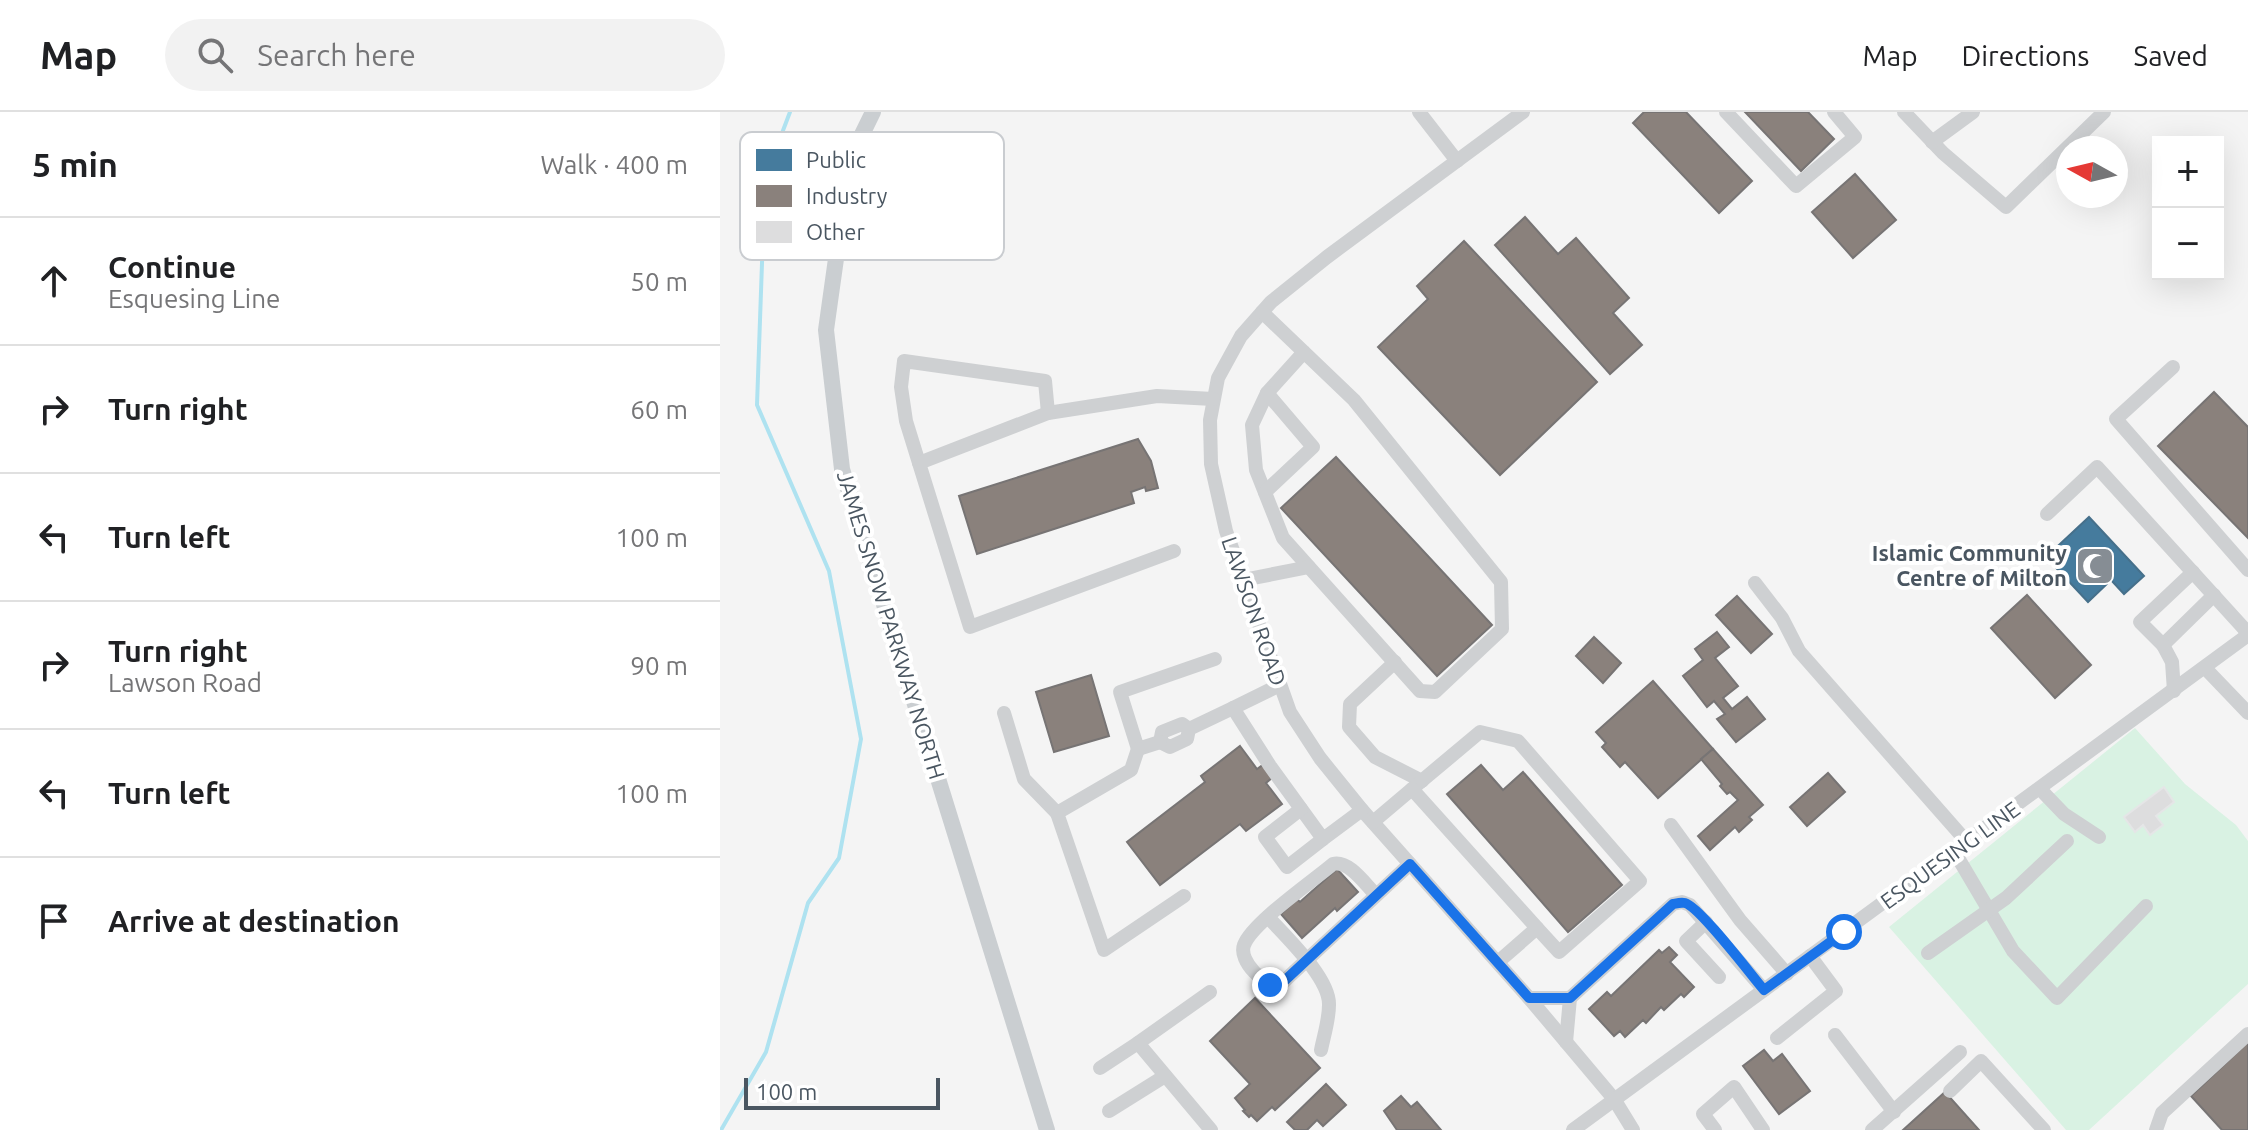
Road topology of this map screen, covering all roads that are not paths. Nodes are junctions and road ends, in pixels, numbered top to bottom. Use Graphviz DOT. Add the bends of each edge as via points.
graph roads {
  1 [pos="873,112"];
  2 [pos="1419,112"];
  3 [pos="1523,112"];
  4 [pos="1726,112"];
  5 [pos="1834,112"];
  6 [pos="1904,112"];
  7 [pos="1973,112"];
  8 [pos="2104,112"];
  9 [pos="863,132"];
  10 [pos="1932,142"];
  11 [pos="1457,161"];
  12 [pos="836,260"];
  13 [pos="1262,312"];
  14 [pos="1304,352"];
  15 [pos="2173,367"];
  16 [pos="1267,393"];
  17 [pos="1213,399"];
  18 [pos="1048,413"];
  19 [pos="919,463"];
  20 [pos="1265,492"];
  21 [pos="2047,514"];
  22 [pos="1174,551"];
  23 [pos="1309,567"];
  24 [pos="2248,570"];
  25 [pos="2193,572"];
  26 [pos="1243,580"];
  27 [pos="1755,583"];
  28 [pos="2214,595"];
  29 [pos="2248,634"];
  30 [pos="2163,645"];
  31 [pos="1215,659"];
  32 [pos="1395,662"];
  33 [pos="2205,668"];
  34 [pos="1280,685"];
  35 [pos="2174,691"];
  36 [pos="1233,708"];
  37 [pos="1004,713"];
  38 [pos="2248,713"];
  39 [pos="1138,749"];
  40 [pos="1417,785"];
  41 [pos="2040,789"];
  42 [pos="1301,809"];
  43 [pos="1362,810"];
  44 [pos="1057,813"];
  45 [pos="1373,822"];
  46 [pos="1671,825"];
  47 [pos="2099,837"];
  48 [pos="1323,839"];
  49 [pos="2067,841"];
  50 [pos="1967,842"];
  51 [pos="1954,851"];
  52 [pos="1410,864"];
  53 [pos="1376,895"];
  54 [pos="1184,896"];
  55 [pos="2146,906"];
  56 [pos="1989,910"];
  57 [pos="1268,917"];
  58 [pos="1706,922"];
  59 [pos="1537,928"];
  60 [pos="1928,953"];
  61 [pos="1810,956"];
  62 [pos="1306,961"];
  63 [pos="1498,962"];
  64 [pos="1787,974"];
  65 [pos="1719,977"];
  66 [pos="1764,990"];
  67 [pos="1210,992"];
  68 [pos="1529,998"];
  69 [pos="1570,998"];
  70 [pos="2248,1034"];
  71 [pos="1835,1035"];
  72 [pos="1777,1038"];
  73 [pos="1566,1042"];
  74 [pos="1138,1043"];
  75 [pos="1321,1050"];
  76 [pos="1960,1052"];
  77 [pos="1100,1068"];
  78 [pos="1165,1076"];
  79 [pos="1950,1091"];
  80 [pos="1614,1099"];
  81 [pos="1109,1111"];
  82 [pos="1894,1112"];
  83 [pos="1047,1130"];
  84 [pos="1211,1130"];
  85 [pos="1573,1130"];
  86 [pos="1633,1130"];
  87 [pos="1715,1130"];
  88 [pos="1763,1130"];
  89 [pos="1872,1130"];
  90 [pos="2044,1130"];
  91 [pos="2156,1130"];
  1 -- 9 [label="main road, JAMES SNOW PARKWAY NORTH"];
  2 -- 11 [label="street"];
  3 -- 11 [label="street, LAWSON ROAD"];
  4 -- 5 [label="street" via="1796,186 1855,137"];
  6 -- 10 [label="street"];
  7 -- 10 [label="street"];
  8 -- 10 [label="street" via="2006,207"];
  11 -- 13 [label="street, LAWSON ROAD"];
  12 -- 83 [label="main road, JAMES SNOW PARKWAY NORTH" via="826,330 842,469"];
  13 -- 14 [label="street"];
  13 -- 17 [label="street, LAWSON ROAD" via="1241,336"];
  14 -- 16 [label="street"];
  14 -- 32 [label="street" via="1354,400 1501,582 1502,629 1435,692 1420,691"];
  15 -- 24 [label="street" via="2116,419"];
  16 -- 20 [label="street" via="1252,425 1256,470"];
  16 -- 20 [label="street" via="1313,447"];
  17 -- 18 [label="street" via="1157,396"];
  17 -- 26 [label="street, LAWSON ROAD" via="1211,464"];
  18 -- 19 [label="street"];
  18 -- 19 [label="street" via="1045,381 904,361 906,421"];
  19 -- 22 [label="street" via="970,627"];
  20 -- 23 [label="street" via="1283,538"];
  21 -- 25 [label="street" via="2097,467"];
  23 -- 26 [label="street"];
  23 -- 32 [label="street"];
  25 -- 28 [label="street"];
  25 -- 30 [label="street" via="2140,622"];
  26 -- 34 [label="street, LAWSON ROAD"];
  27 -- 50 [label="street" via="1799,651"];
  28 -- 29 [label="street"];
  28 -- 30 [label="street"];
  29 -- 33 [label="street, ESQUESING LINE"];
  30 -- 35 [label="street" via="2172,662"];
  31 -- 39 [label="street" via="1120,692"];
  32 -- 40 [label="street" via="1350,704 1349,727 1375,757"];
  33 -- 35 [label="street, ESQUESING LINE"];
  33 -- 38 [label="street"];
  34 -- 36 [label="street"];
  34 -- 43 [label="street, LAWSON ROAD" via="1290,712 1320,758"];
  35 -- 41 [label="street, ESQUESING LINE"];
  36 -- 39 [label="street" via="1189,729 1182,724 1171,728 1162,732 1160,742"];
  36 -- 42 [label="street"];
  37 -- 44 [label="street" via="1024,779"];
  39 -- 44 [label="street" via="1131,770"];
  40 -- 45 [label="street"];
  40 -- 59 [label="street"];
  40 -- 59 [label="street" via="1480,732 1518,741 1640,881 1559,952"];
  41 -- 47 [label="street" via="2064,814"];
  41 -- 50 [label="street, ESQUESING LINE"];
  42 -- 48 [label="street"];
  42 -- 48 [label="street" via="1265,837 1272,847 1287,867"];
  43 -- 45 [label="street, LAWSON ROAD"];
  43 -- 48 [label="street"];
  44 -- 54 [label="street" via="1104,950"];
  45 -- 52 [label="street, LAWSON ROAD"];
  46 -- 64 [label="street"];
  49 -- 56 [label="street"];
  50 -- 51 [label="street, ESQUESING LINE"];
  51 -- 56 [label="street"];
  51 -- 61 [label="street, ESQUESING LINE"];
  52 -- 53 [label="street"];
  52 -- 63 [label="street, LAWSON ROAD"];
  53 -- 57 [label="street" via="1337,862"];
  53 -- 62 [label="street"];
  55 -- 56 [label="street" via="2057,998 2013,951"];
  56 -- 60 [label="street"];
  57 -- 62 [label="street"];
  57 -- 62 [label="street" via="1244,943 1245,960 1265,982 1277,986"];
  58 -- 65 [label="street" via="1686,941"];
  58 -- 66 [label="street"];
  58 -- 69 [label="street" via="1690,905 1673,904"];
  59 -- 63 [label="street"];
  61 -- 64 [label="street, ESQUESING LINE"];
  61 -- 72 [label="street" via="1836,991"];
  62 -- 75 [label="street" via="1330,1003"];
  63 -- 68 [label="street, LAWSON ROAD"];
  64 -- 66 [label="street, ESQUESING LINE"];
  66 -- 80 [label="street, ESQUESING LINE"];
  67 -- 74 [label="street"];
  68 -- 69 [label="street"];
  68 -- 73 [label="street, LAWSON ROAD"];
  69 -- 73 [label="street"];
  70 -- 91 [label="street" via="2162,1113"];
  71 -- 82 [label="street"];
  73 -- 80 [label="street, LAWSON ROAD"];
  74 -- 77 [label="street"];
  74 -- 78 [label="street"];
  76 -- 82 [label="street"];
  78 -- 81 [label="street"];
  78 -- 84 [label="street"];
  79 -- 90 [label="street" via="1981,1061"];
  80 -- 85 [label="street, ESQUESING LINE"];
  80 -- 86 [label="street, LAWSON ROAD"];
  82 -- 89 [label="street"];
  87 -- 88 [label="street" via="1703,1114 1734,1087"];
}
